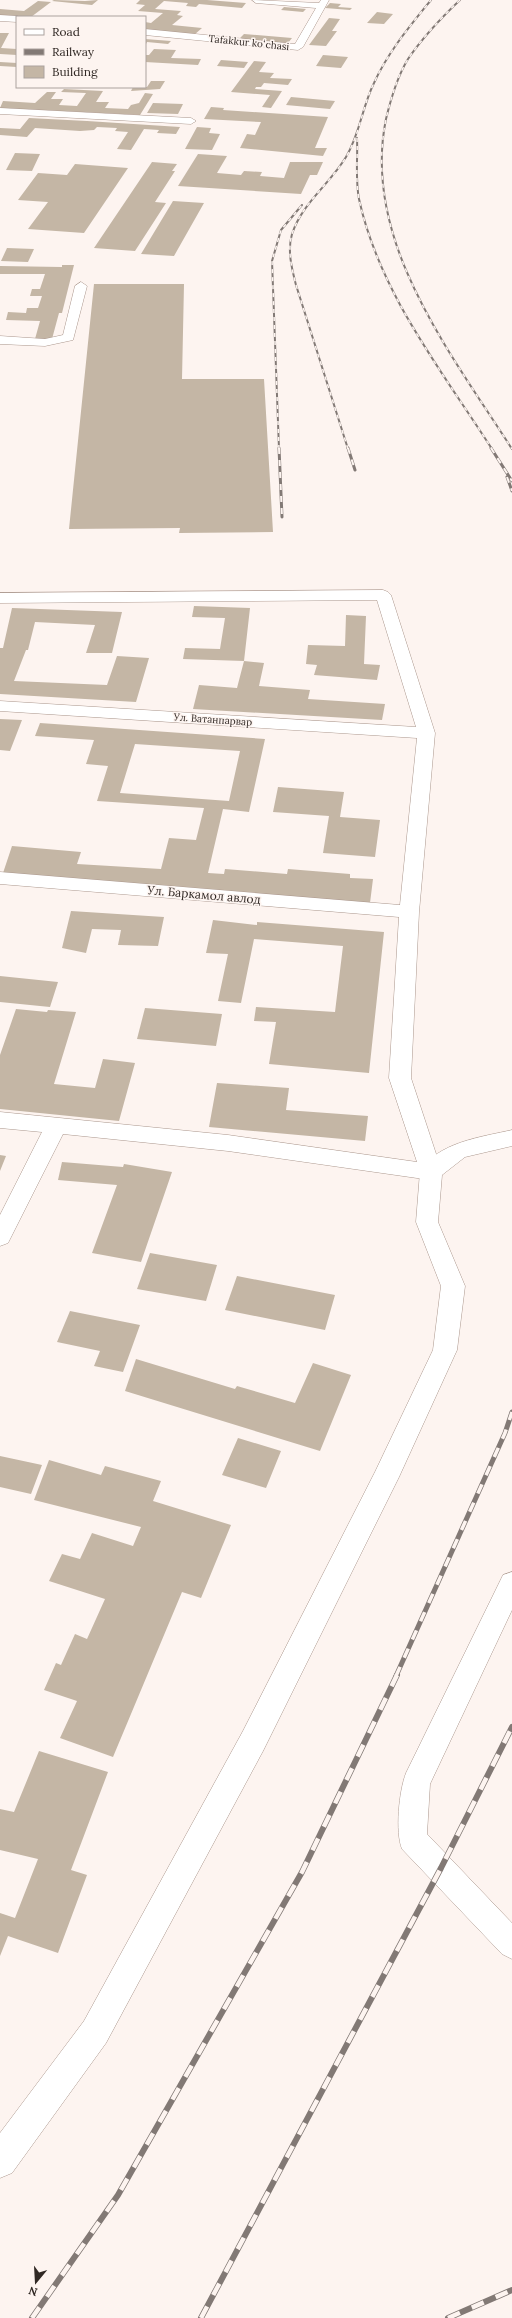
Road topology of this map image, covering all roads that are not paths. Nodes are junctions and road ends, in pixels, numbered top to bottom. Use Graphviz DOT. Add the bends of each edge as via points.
graph roads {
  1 [pos="256,0"];
  2 [pos="324,3"];
  3 [pos="0,18"];
  4 [pos="16,19"];
  5 [pos="146,32"];
  6 [pos="0,111"];
  7 [pos="191,121"];
  8 [pos="81,286"];
  9 [pos="0,340"];
  10 [pos="0,598"];
  11 [pos="0,706"];
  12 [pos="426,733"];
  13 [pos="0,878"];
  14 [pos="409,912"];
  15 [pos="0,1120"];
  16 [pos="56,1126"];
  17 [pos="512,1138"];
  18 [pos="431,1172"];
  19 [pos="0,1237"];
  20 [pos="512,1583"];
  21 [pos="512,1944"];
  22 [pos="0,2162"];
  1 -- 2 [label="street"];
  2 -- 5 [label="street, Tafakkur koʻchasi" via="298,47"];
  3 -- 4 [label="street"];
  6 -- 7 [label="street"];
  8 -- 9 [label="street" via="69,337 45,342"];
  10 -- 12 [label="street" via="383,595"];
  11 -- 12 [label="street, Ул. Ватанпарвар"];
  12 -- 14 [label="street"];
  13 -- 14 [label="street, Ул. Баркамол авлод"];
  14 -- 18 [label="street" via="400,1078"];
  15 -- 16 [label="street"];
  16 -- 18 [label="street" via="228,1143"];
  16 -- 19 [label="street"];
  17 -- 18 [label="street" via="458,1150"];
  18 -- 22 [label="street" via="427,1222 453,1286 445,1350 386,1477 253,1741 95,2032"];
  20 -- 21 [label="lane" via="416,1783 412,1839"];
}
